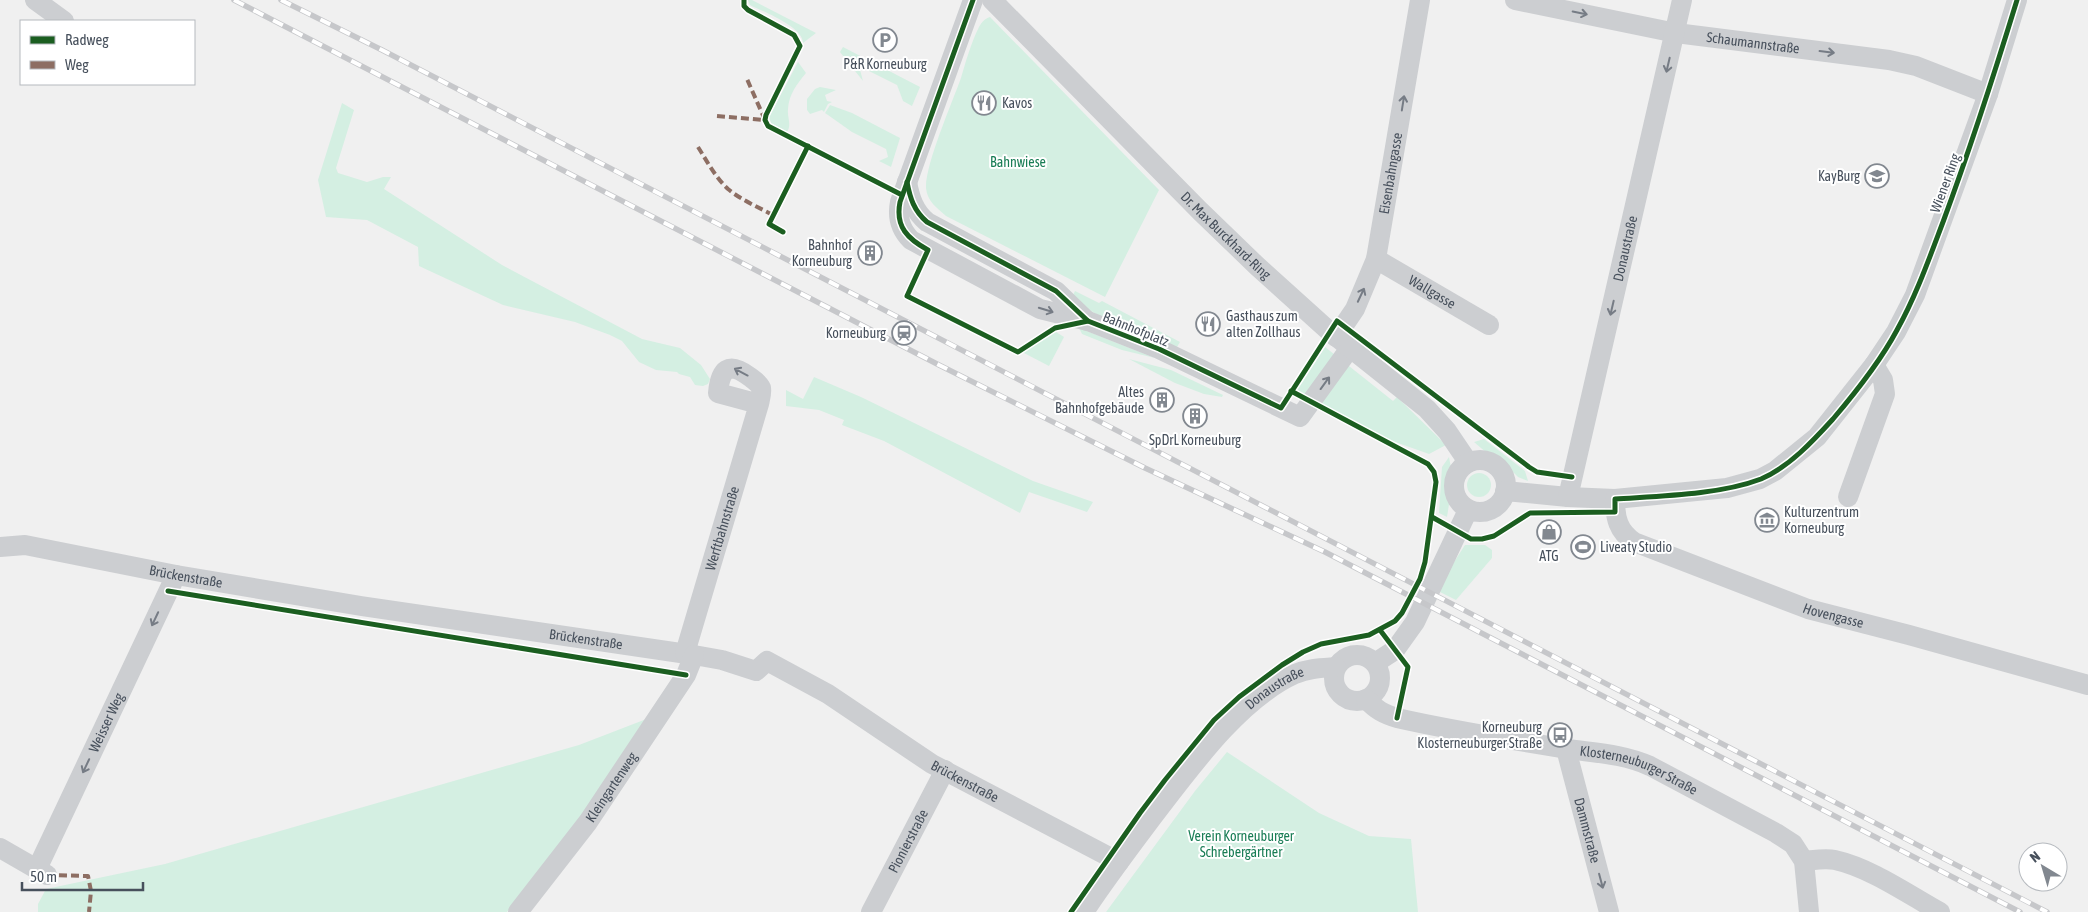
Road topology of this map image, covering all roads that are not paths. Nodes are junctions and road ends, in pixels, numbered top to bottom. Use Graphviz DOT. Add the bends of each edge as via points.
graph roads {
  1 [pos="35,0"];
  2 [pos="973,0"];
  3 [pos="992,0"];
  4 [pos="1420,0"];
  5 [pos="1515,0"];
  6 [pos="1682,0"];
  7 [pos="2017,0"];
  8 [pos="63,20"];
  9 [pos="1676,33"];
  10 [pos="1988,94"];
  11 [pos="1376,259"];
  12 [pos="1489,325"];
  13 [pos="1343,342"];
  14 [pos="1874,365"];
  15 [pos="759,404"];
  16 [pos="1468,462"];
  17 [pos="1505,491"];
  18 [pos="1568,497"];
  19 [pos="1848,497"];
  20 [pos="1615,499"];
  21 [pos="1468,510"];
  22 [pos="0,546"];
  23 [pos="176,575"];
  24 [pos="689,654"];
  25 [pos="1375,663"];
  26 [pos="1336,667"];
  27 [pos="2088,686"];
  28 [pos="1366,699"];
  29 [pos="1566,749"];
  30 [pos="945,770"];
  31 [pos="0,848"];
  32 [pos="1804,861"];
  33 [pos="1118,862"];
  34 [pos="518,912"];
  35 [pos="871,912"];
  36 [pos="1084,912"];
  37 [pos="1609,912"];
  38 [pos="1809,912"];
  39 [pos="1940,912"];
  1 -- 8 [label="street"];
  2 -- 13 [label="street, Bahnhofplatz, one-way" via="907,182 910,198 927,222 1056,291 1088,321 1159,349 1300,417"];
  3 -- 13 [label="street, Dr. Max Burckhard-Ring" via="1200,211"];
  11 -- 4 [label="street, Eisenbahngasse, one-way"];
  5 -- 9 [label="street, Schaumannstraße, one-way"];
  6 -- 9 [label="street, Donaustraße"];
  7 -- 10 [label="street, Wiener Ring"];
  9 -- 10 [label="street, Schaumannstraße, one-way" via="1889,60 1916,66"];
  9 -- 18 [label="street, Donaustraße, one-way"];
  10 -- 14 [label="street, Wiener Ring" via="1915,295"];
  11 -- 12 [label="street, Wallgasse"];
  13 -- 11 [label="street, Eisenbahngasse, one-way"];
  13 -- 16 [label="street, Dr. Max Burckhard-Ring" via="1427,410 1447,431"];
  14 -- 19 [label="street" via="1883,380 1885,394"];
  14 -- 20 [label="street" via="1817,437 1760,479 1726,488"];
  15 -- 15 [label="street, one-way" via="760,386 745,373 727,369 719,378 718,393"];
  15 -- 24 [label="street, Werftbahnstraße"];
  16 -- 17 [label="street" via="1482,460 1496,465 1504,476"];
  16 -- 21 [label="street" via="1455,476 1453,489 1459,502"];
  17 -- 18 [label="street"];
  17 -- 21 [label="street" via="1493,508 1480,512"];
  18 -- 20 [label="street"];
  20 -- 27 [label="street, Hovengasse" via="1617,523 1626,537 1634,542 1808,609"];
  21 -- 25 [label="street" via="1415,622 1395,650"];
  22 -- 23 [label="street, Brückenstraße" via="25,545"];
  23 -- 24 [label="street, Brückenstraße"];
  23 -- 31 [label="street, Weisser Weg, one-way" via="42,872"];
  24 -- 30 [label="street, Brückenstraße" via="756,671 767,661 828,694"];
  24 -- 34 [label="street, Kleingartenweg" via="686,675 588,822"];
  25 -- 26 [label="street, Donaustraße" via="1355,655 1347,657"];
  25 -- 28 [label="street" via="1380,675 1378,686"];
  26 -- 28 [label="street, Klosterneuburger Straße" via="1335,684 1340,694 1350,700"];
  26 -- 33 [label="street, Donaustraße" via="1313,668 1297,673 1257,700 1195,763"];
  28 -- 29 [label="street, Klosterneuburger Straße" via="1375,709 1398,718"];
  29 -- 32 [label="street, Klosterneuburger Straße" via="1632,758 1650,766 1776,832 1793,844"];
  29 -- 37 [label="street, Dammstraße, one-way"];
  30 -- 33 [label="street, Brückenstraße"];
  30 -- 35 [label="street, Pionierstraße"];
  32 -- 38 [label="street"];
  32 -- 39 [label="street" via="1824,859 1851,866"];
  33 -- 36 [label="street, Donaustraße"];
}
